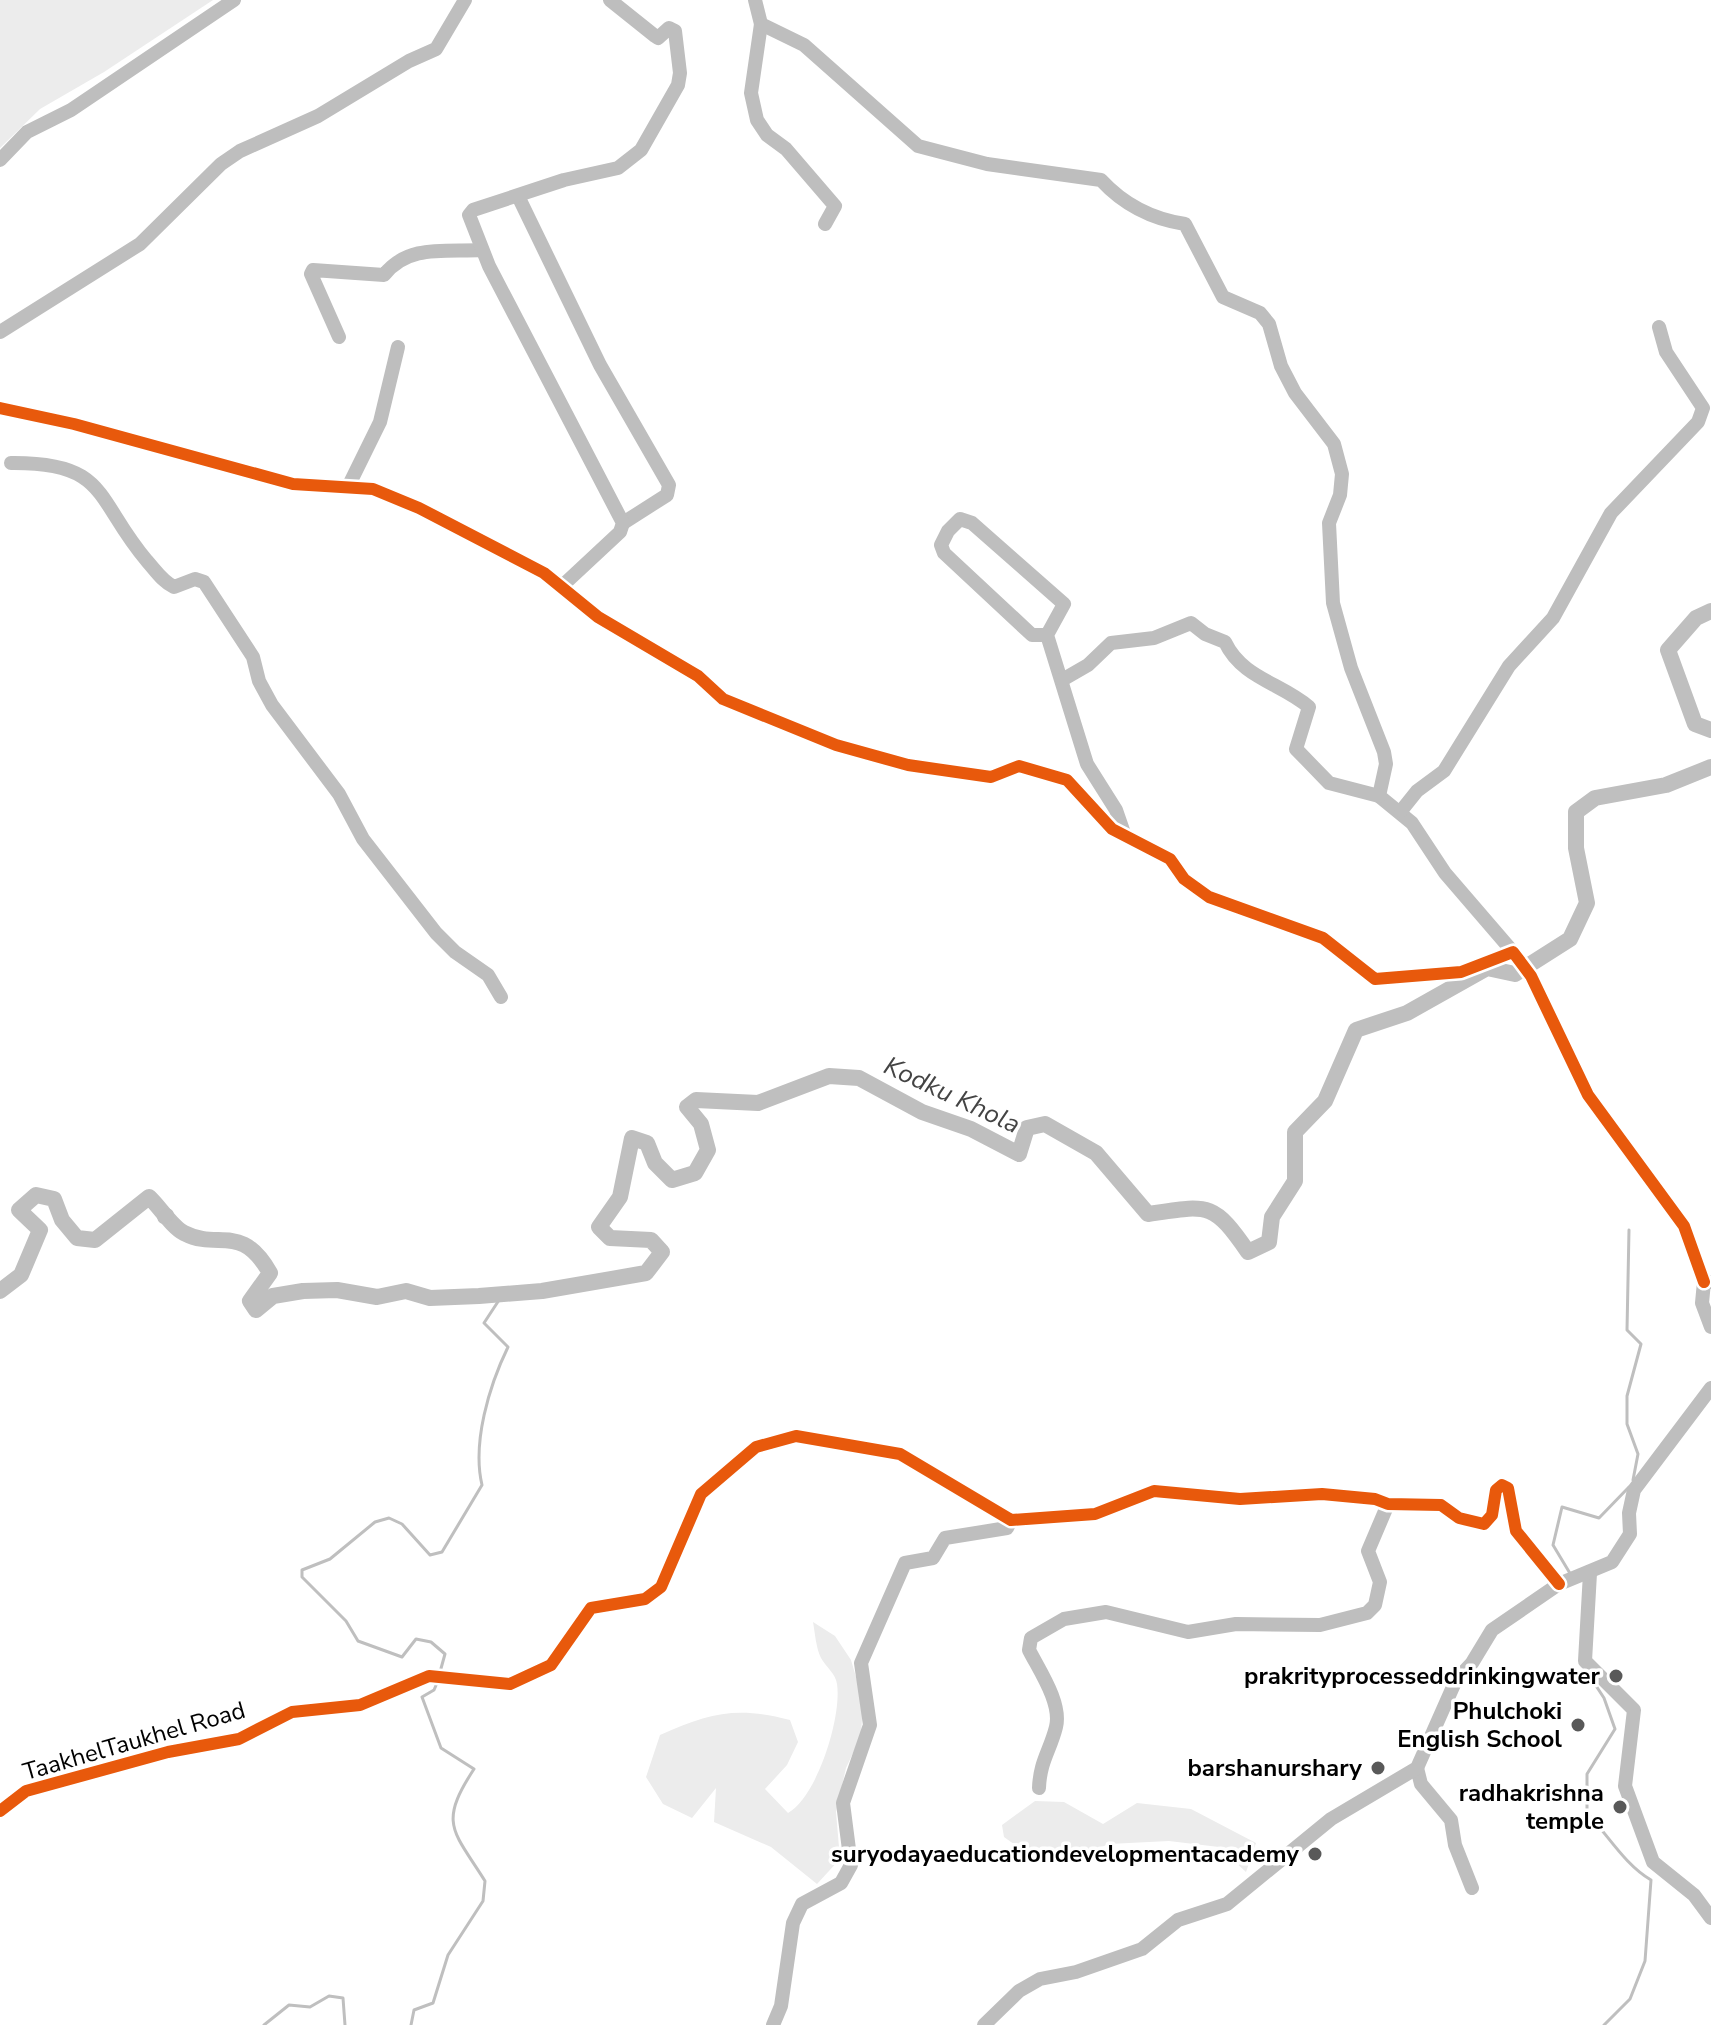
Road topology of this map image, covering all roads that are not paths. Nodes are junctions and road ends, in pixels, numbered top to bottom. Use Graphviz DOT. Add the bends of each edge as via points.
graph roads {
  1 [pos="234,0"];
  2 [pos="465,0"];
  3 [pos="610,0"];
  4 [pos="755,0"];
  5 [pos="761,24"];
  6 [pos="0,160"];
  7 [pos="518,196"];
  8 [pos="825,224"];
  9 [pos="482,250"];
  10 [pos="1659,327"];
  11 [pos="0,332"];
  12 [pos="339,337"];
  13 [pos="398,347"];
  14 [pos="0,408"];
  15 [pos="11,463"];
  16 [pos="348,487"];
  17 [pos="623,523"];
  18 [pos="561,587"];
  19 [pos="1047,635"];
  20 [pos="1062,680"];
  21 [pos="1379,796"];
  22 [pos="1401,811"];
  23 [pos="1125,836"];
  24 [pos="1516,955"];
  25 [pos="501,997"];
  26 [pos="1708,1282"];
  27 [pos="1711,1327"];
  28 [pos="1711,1388"];
  29 [pos="1388,1504"];
  30 [pos="1011,1520"];
  31 [pos="1576,1578"];
  32 [pos="1417,1768"];
  33 [pos="1039,1788"];
  34 [pos="0,1811"];
  35 [pos="1472,1888"];
  36 [pos="1711,1918"];
  37 [pos="773,2025"];
  38 [pos="984,2025"];
  1 -- 6 [label="street" via="71,110 27,132"];
  2 -- 11 [label="street" via="436,49 331,109 240,151 140,244"];
  3 -- 7 [label="street" via="655,36 673,28 678,85 641,150 618,168"];
  4 -- 5 [label="street"];
  5 -- 8 [label="street" via="751,93 757,120 835,206"];
  5 -- 21 [label="street" via="804,45 918,146 987,164 1101,180 1134,208 1185,224 1223,297 1260,313 1269,324 1295,393 1340,459 1341,487 1329,523 1333,603 1351,668 1384,752"];
  7 -- 9 [label="street" via="469,215"];
  7 -- 17 [label="street" via="600,365 669,485 667,495"];
  9 -- 12 [label="street" via="400,257 384,275 313,270"];
  9 -- 17 [label="street"];
  10 -- 22 [label="street" via="1666,352 1703,408 1702,415 1611,513 1553,618 1509,666 1444,771"];
  13 -- 16 [label="street" via="380,422"];
  14 -- 16 [label="street" via="293,484"];
  15 -- 25 [label="street" via="44,464 93,481 130,541 165,583 174,587 195,579 204,582 253,657 272,705 339,794 363,839 436,933 488,975"];
  16 -- 18 [label="street" via="373,489 419,508"];
  17 -- 18 [label="street" via="620,532"];
  18 -- 23 [label="street" via="598,617 698,676 723,699 836,745 908,765 991,777 1019,766 1067,780"];
  19 -- 19 [label="street" via="1032,635 944,553 941,545 960,519 972,523 1064,604"];
  19 -- 20 [label="street"];
  20 -- 21 [label="street" via="1111,643 1154,638 1191,623 1225,642 1234,662 1309,707 1296,749 1329,783"];
  20 -- 23 [label="street" via="1087,764 1116,810"];
  21 -- 22 [label="street"];
  22 -- 24 [label="street" via="1445,873"];
  23 -- 24 [label="street" via="1170,859 1184,879 1209,897 1323,938 1375,979 1461,972"];
  24 -- 26 [label="street" via="1588,1095 1684,1226"];
  26 -- 27 [label="street" via="1702,1303"];
  28 -- 31 [label="street" via="1634,1490 1630,1534 1612,1562"];
  29 -- 30 [label="street" via="1322,1494 1240,1499 1154,1491 1095,1514"];
  29 -- 31 [label="street" via="1441,1505 1459,1518 1484,1524 1502,1485 1508,1488 1516,1531"];
  29 -- 33 [label="street" via="1368,1551 1380,1582 1375,1605 1367,1613 1320,1625 1236,1624 1188,1632 1106,1612 1064,1619 1031,1638 1029,1650 1048,1686 1057,1724 1040,1764"];
  30 -- 34 [label="street, TaakhelTaukhel Road" via="900,1454 796,1436 756,1447 701,1494 661,1587 645,1599 591,1608 551,1665 510,1684 436,1676 360,1705 292,1712 239,1739 168,1752 26,1791"];
  30 -- 37 [label="street" via="1007,1528 945,1538 933,1558 905,1563 861,1663 870,1725 843,1803 851,1865 841,1883 802,1904 793,1923 781,2006"];
  31 -- 32 [label="street" via="1492,1630 1456,1680"];
  31 -- 36 [label="street" via="1585,1661 1634,1710 1625,1786 1653,1862 1694,1895"];
  32 -- 35 [label="street" via="1421,1784 1451,1820"];
  32 -- 38 [label="street" via="1331,1819 1227,1904 1178,1920 1142,1949 1040,1979 1019,1991"];
}
